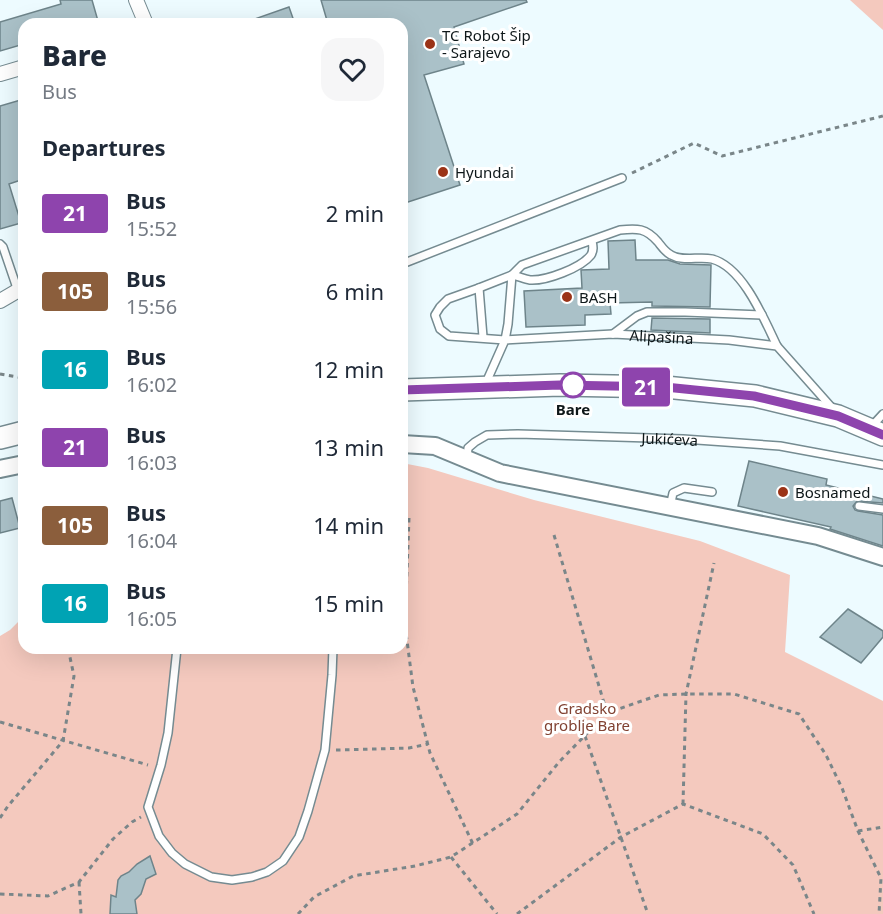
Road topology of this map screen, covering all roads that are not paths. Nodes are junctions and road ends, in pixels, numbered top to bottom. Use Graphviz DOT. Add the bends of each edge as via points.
graph roads {
  1 [pos="136,0"];
  2 [pos="144,18"];
  3 [pos="18,69"];
  4 [pos="0,74"];
  5 [pos="622,178"];
  6 [pos="592,241"];
  7 [pos="0,244"];
  8 [pos="408,262"];
  9 [pos="512,275"];
  10 [pos="18,282"];
  11 [pos="479,288"];
  12 [pos="18,291"];
  13 [pos="0,301"];
  14 [pos="762,315"];
  15 [pos="613,334"];
  16 [pos="483,337"];
  17 [pos="505,340"];
  18 [pos="777,346"];
  19 [pos="484,388"];
  20 [pos="408,390"];
  21 [pos="838,416"];
  22 [pos="878,426"];
  23 [pos="18,434"];
  24 [pos="0,438"];
  25 [pos="408,444"];
  26 [pos="467,458"];
  27 [pos="18,465"];
  28 [pos="883,465"];
  29 [pos="0,469"];
  30 [pos="712,492"];
  31 [pos="859,506"];
  32 [pos="670,507"];
  33 [pos="883,509"];
  34 [pos="883,558"];
  35 [pos="176,654"];
  36 [pos="333,654"];
  1 -- 2 [label="street"];
  3 -- 4 [label="street"];
  5 -- 8 [label="lane"];
  6 -- 9 [label="lane" via="522,265"];
  6 -- 9 [label="lane" via="591,255 569,270 546,279"];
  6 -- 14 [label="lane" via="634,228 643,230 674,257 705,257 725,264"];
  7 -- 10 [label="lane"];
  9 -- 11 [label="lane"];
  9 -- 17 [label="lane"];
  11 -- 16 [label="lane"];
  11 -- 16 [label="lane, Alipašina" via="448,299 435,315 440,328 449,336"];
  12 -- 13 [label="street"];
  14 -- 15 [label="lane" via="646,312"];
  14 -- 18 [label="lane"];
  15 -- 17 [label="lane, Alipašina"];
  15 -- 18 [label="lane, Alipašina"];
  16 -- 17 [label="lane, Alipašina"];
  17 -- 19 [label="lane"];
  18 -- 21 [label="lane"];
  19 -- 20 [label="main road"];
  19 -- 21 [label="main road" via="665,387 754,396"];
  21 -- 22 [label="main road"];
  23 -- 24 [label="main road"];
  25 -- 26 [label="street" via="435,446"];
  26 -- 28 [label="lane, Jukićeva" via="468,448 487,435 518,434 780,446"];
  26 -- 32 [label="street" via="500,473"];
  27 -- 29 [label="street"];
  30 -- 32 [label="lane" via="684,488 674,493"];
  31 -- 33 [label="lane"];
  32 -- 34 [label="street" via="818,536"];
  35 -- 36 [label="lane" via="171,716 149,812 159,836 185,864 211,877 232,880 267,872 283,861 299,837 325,750"];
}
